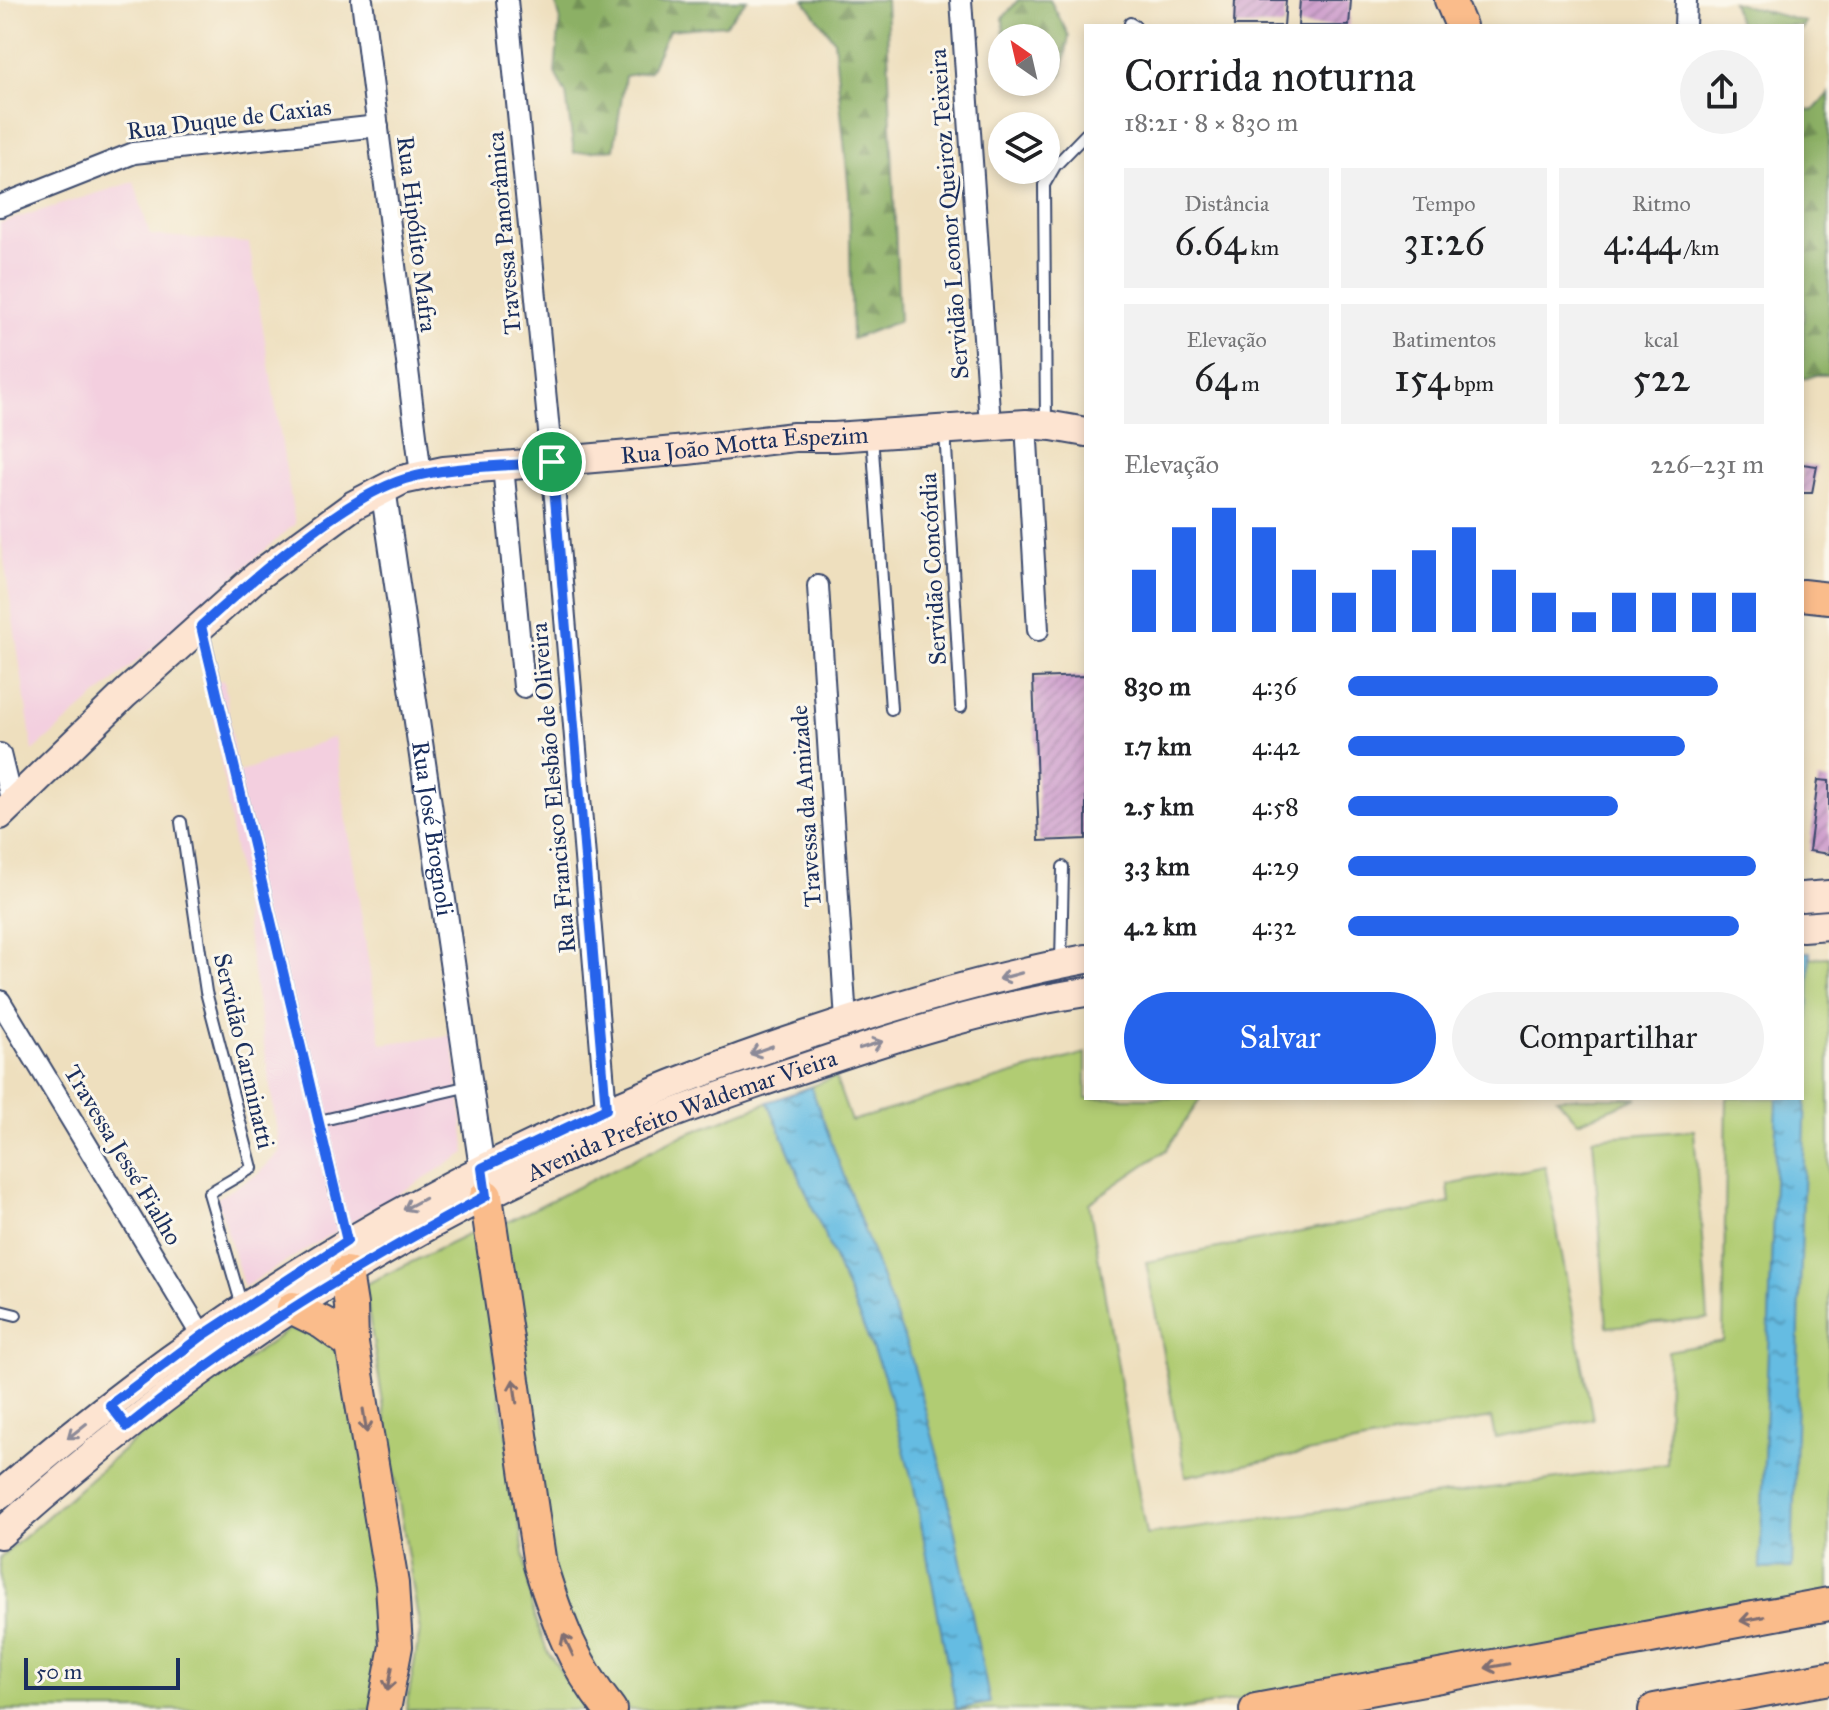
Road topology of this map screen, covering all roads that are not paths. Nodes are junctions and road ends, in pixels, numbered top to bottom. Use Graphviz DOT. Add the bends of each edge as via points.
graph roads {
  1 [pos="362,0"];
  2 [pos="507,0"];
  3 [pos="961,0"];
  4 [pos="1450,0"];
  5 [pos="1686,0"];
  6 [pos="1460,24"];
  7 [pos="1685,24"];
  8 [pos="378,126"];
  9 [pos="1084,136"];
  10 [pos="0,206"];
  11 [pos="990,425"];
  12 [pos="1036,425"];
  13 [pos="944,428"];
  14 [pos="1084,432"];
  15 [pos="872,433"];
  16 [pos="552,462"];
  17 [pos="503,466"];
  18 [pos="421,475"];
  19 [pos="383,488"];
  20 [pos="818,586"];
  21 [pos="1804,595"];
  22 [pos="1829,598"];
  23 [pos="201,626"];
  24 [pos="1038,630"];
  25 [pos="524,687"];
  26 [pos="961,707"];
  27 [pos="891,709"];
  28 [pos="0,754"];
  29 [pos="6,809"];
  30 [pos="181,822"];
  31 [pos="1063,867"];
  32 [pos="1829,895"];
  33 [pos="1804,897"];
  34 [pos="1829,925"];
  35 [pos="1804,927"];
  36 [pos="1074,962"];
  37 [pos="1084,993"];
  38 [pos="0,1001"];
  39 [pos="846,1021"];
  40 [pos="470,1086"];
  41 [pos="606,1109"];
  42 [pos="319,1121"];
  43 [pos="484,1182"];
  44 [pos="347,1241"];
  45 [pos="346,1273"];
  46 [pos="243,1308"];
  47 [pos="293,1308"];
  48 [pos="0,1311"];
  49 [pos="16,1315"];
  50 [pos="202,1336"];
  51 [pos="352,1344"];
  52 [pos="118,1416"];
  53 [pos="0,1495"];
  54 [pos="0,1534"];
  55 [pos="1829,1604"];
  56 [pos="1829,1678"];
  57 [pos="384,1710"];
  58 [pos="610,1710"];
  59 [pos="1256,1710"];
  60 [pos="1655,1710"];
  1 -- 8 [label="street, Rua Hipólito Mafra"];
  2 -- 16 [label="street, Travessa Panorâmica"];
  3 -- 11 [label="street, Servidão Leonor Queiroz Teixeira"];
  4 -- 6 [label="main road"];
  5 -- 7 [label="street"];
  8 -- 10 [label="street, Rua Duque de Caxias" via="134,153"];
  8 -- 18 [label="street, Rua Hipólito Mafra"];
  9 -- 12 [label="lane" via="1044,185"];
  11 -- 12 [label="main road, Rua João Motta Espezim"];
  11 -- 13 [label="main road, Rua João Motta Espezim"];
  12 -- 14 [label="main road, Rua João Motta Espezim"];
  12 -- 24 [label="street"];
  13 -- 15 [label="main road, Rua João Motta Espezim"];
  13 -- 26 [label="lane, Servidão Concórdia"];
  15 -- 16 [label="main road, Rua João Motta Espezim"];
  15 -- 27 [label="lane"];
  16 -- 17 [label="main road, Rua João Motta Espezim"];
  16 -- 41 [label="street, Rua Francisco Elesbão de Oliveira"];
  17 -- 18 [label="main road, Rua João Motta Espezim"];
  17 -- 25 [label="street"];
  18 -- 19 [label="main road, Rua João Motta Espezim"];
  19 -- 23 [label="main road, Rua João Motta Espezim" via="257,576"];
  19 -- 40 [label="street, Rua José Brognoli"];
  20 -- 39 [label="street, Travessa da Amizade"];
  21 -- 22 [label="main road"];
  23 -- 29 [label="main road, Rua João Motta Espezim"];
  23 -- 42 [label="lane"];
  28 -- 29 [label="street"];
  30 -- 46 [label="lane, Servidão Carminatti" via="206,992 252,1168 209,1193"];
  31 -- 36 [label="lane" via="1063,936"];
  32 -- 33 [label="main road"];
  34 -- 35 [label="main road"];
  36 -- 37 [label="main road"];
  36 -- 39 [label="main road, Avenida Prefeito Waldemar Vieira, one-way"];
  43 -- 37 [label="main road, Avenida Prefeito Waldemar Vieira, one-way" via="574,1154 713,1098 909,1034 1035,1000"];
  38 -- 50 [label="street, Travessa Jessé Fialho"];
  39 -- 41 [label="main road, Avenida Prefeito Waldemar Vieira, one-way"];
  40 -- 42 [label="lane"];
  40 -- 43 [label="street, Rua José Brognoli"];
  41 -- 43 [label="main road, Avenida Prefeito Waldemar Vieira"];
  42 -- 44 [label="lane"];
  43 -- 44 [label="main road, Avenida Prefeito Waldemar Vieira, one-way"];
  43 -- 45 [label="main road, Avenida Prefeito Waldemar Vieira"];
  58 -- 43 [label="highway, one-way" via="579,1667 540,1565"];
  44 -- 45 [label="main road"];
  44 -- 46 [label="main road, Avenida Prefeito Waldemar Vieira"];
  45 -- 47 [label="main road, Avenida Prefeito Waldemar Vieira"];
  45 -- 51 [label="highway"];
  46 -- 50 [label="main road, Avenida Prefeito Waldemar Vieira"];
  47 -- 51 [label="highway"];
  47 -- 52 [label="main road, Avenida Prefeito Waldemar Vieira" via="194,1376"];
  48 -- 49 [label="lane"];
  50 -- 52 [label="main road, Avenida Prefeito Waldemar Vieira"];
  51 -- 57 [label="highway, one-way" via="392,1584 396,1646"];
  52 -- 53 [label="main road, Avenida Prefeito Waldemar Vieira, one-way"];
  52 -- 54 [label="main road, Avenida Prefeito Waldemar Vieira"];
  55 -- 59 [label="highway, one-way"];
  56 -- 60 [label="highway"];
}
